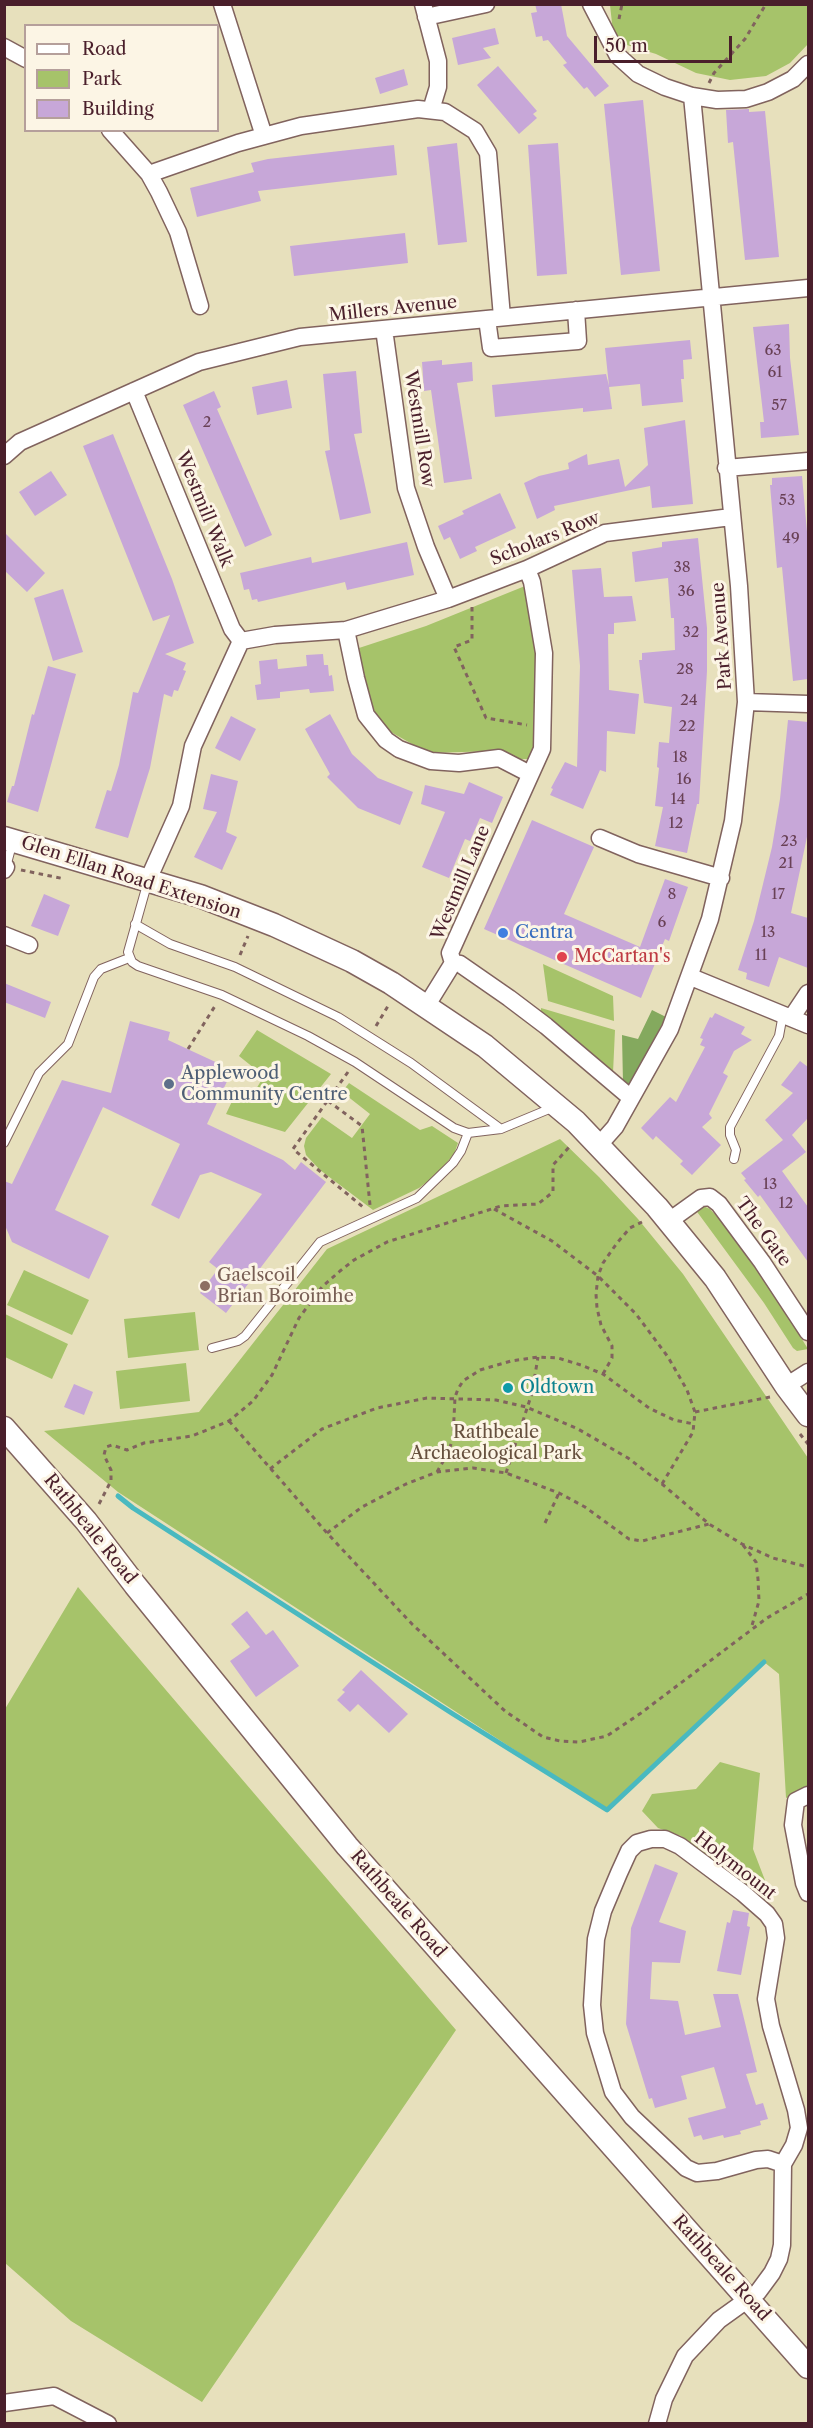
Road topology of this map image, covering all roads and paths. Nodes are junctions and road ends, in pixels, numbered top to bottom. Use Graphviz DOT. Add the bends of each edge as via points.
graph roads {
  1 [pos="222,4"];
  2 [pos="486,4"];
  3 [pos="591,4"];
  4 [pos="622,4"];
  5 [pos="766,4"];
  6 [pos="424,11"];
  7 [pos="619,19"];
  8 [pos="4,47"];
  9 [pos="24,58"];
  10 [pos="808,64"];
  11 [pos="710,91"];
  12 [pos="692,96"];
  13 [pos="432,110"];
  14 [pos="112,132"];
  15 [pos="264,136"];
  16 [pos="149,174"];
  17 [pos="808,288"];
  18 [pos="710,297"];
  19 [pos="200,306"];
  20 [pos="576,310"];
  21 [pos="494,318"];
  22 [pos="384,329"];
  23 [pos="134,391"];
  24 [pos="4,456"];
  25 [pos="808,461"];
  26 [pos="726,468"];
  27 [pos="731,517"];
  28 [pos="527,569"];
  29 [pos="448,599"];
  30 [pos="472,606"];
  31 [pos="346,630"];
  32 [pos="241,641"];
  33 [pos="746,702"];
  34 [pos="808,704"];
  35 [pos="543,728"];
  36 [pos="530,774"];
  37 [pos="600,838"];
  38 [pos="9,839"];
  39 [pos="5,868"];
  40 [pos="721,878"];
  41 [pos="148,880"];
  42 [pos="74,881"];
  43 [pos="135,924"];
  44 [pos="4,935"];
  45 [pos="29,945"];
  46 [pos="129,957"];
  47 [pos="453,963"];
  48 [pos="691,977"];
  49 [pos="808,993"];
  50 [pos="391,1001"];
  51 [pos="427,1005"];
  52 [pos="788,1015"];
  53 [pos="808,1025"];
  54 [pos="370,1036"];
  55 [pos="355,1062"];
  56 [pos="631,1098"];
  57 [pos="328,1101"];
  58 [pos="557,1106"];
  59 [pos="501,1129"];
  60 [pos="468,1133"];
  61 [pos="566,1138"];
  62 [pos="4,1143"];
  63 [pos="572,1144"];
  64 [pos="589,1148"];
  65 [pos="734,1159"];
  66 [pos="492,1208"];
  67 [pos="638,1213"];
  68 [pos="669,1221"];
  69 [pos="598,1276"];
  70 [pos="808,1332"];
  71 [pos="212,1347"];
  72 [pos="538,1357"];
  73 [pos="808,1372"];
  74 [pos="603,1374"];
  75 [pos="775,1394"];
  76 [pos="455,1397"];
  77 [pos="526,1407"];
  78 [pos="695,1412"];
  79 [pos="229,1421"];
  80 [pos="803,1423"];
  81 [pos="694,1424"];
  82 [pos="4,1428"];
  83 [pos="808,1444"];
  84 [pos="270,1468"];
  85 [pos="437,1472"];
  86 [pos="506,1473"];
  87 [pos="662,1484"];
  88 [pos="559,1493"];
  89 [pos="98,1513"];
  90 [pos="545,1523"];
  91 [pos="709,1524"];
  92 [pos="327,1533"];
  93 [pos="742,1544"];
  94 [pos="808,1567"];
  95 [pos="808,1594"];
  96 [pos="750,1631"];
  97 [pos="808,1795"];
  98 [pos="808,1893"];
  99 [pos="783,2164"];
  100 [pos="750,2300"];
  101 [pos="808,2367"];
  102 [pos="4,2403"];
  103 [pos="108,2424"];
  104 [pos="657,2424"];
  1 -- 15 [label="street"];
  2 -- 6 [label="street"];
  3 -- 12 [label="street" via="618,56 638,74"];
  4 -- 7 [label="path"];
  5 -- 11 [label="path" via="745,39 714,73"];
  6 -- 13 [label="street" via="438,61 438,87"];
  8 -- 9 [label="street"];
  10 -- 12 [label="street" via="793,79 746,99"];
  12 -- 18 [label="street, Park Avenue"];
  13 -- 15 [label="street" via="301,126"];
  13 -- 21 [label="street" via="445,112 475,131 488,153"];
  14 -- 16 [label="street"];
  15 -- 16 [label="street"];
  16 -- 19 [label="street" via="178,232"];
  17 -- 18 [label="street, Millers Avenue"];
  18 -- 20 [label="street, Millers Avenue"];
  18 -- 26 [label="street, Park Avenue"];
  20 -- 21 [label="street, Millers Avenue"];
  20 -- 21 [label="street" via="578,341 491,348"];
  21 -- 22 [label="street, Millers Avenue"];
  22 -- 23 [label="street, Millers Avenue" via="300,338 199,362"];
  22 -- 29 [label="street, Westmill Row" via="406,488"];
  23 -- 24 [label="street, Millers Avenue" via="20,442"];
  23 -- 32 [label="street, Westmill Walk" via="232,629"];
  25 -- 26 [label="street"];
  26 -- 27 [label="street, Park Avenue"];
  27 -- 28 [label="street, Scholars Row" via="605,533"];
  27 -- 33 [label="street, Park Avenue"];
  28 -- 29 [label="street, Scholars Row"];
  28 -- 35 [label="street, Westmill Lane" via="544,653"];
  29 -- 31 [label="street, Scholars Row"];
  30 -- 35 [label="path" via="472,640 454,647 486,718"];
  31 -- 32 [label="street, Scholars Row"];
  31 -- 36 [label="street" via="366,715 386,740 431,761 459,763 499,758"];
  32 -- 41 [label="street" via="194,746 181,806"];
  33 -- 34 [label="street"];
  33 -- 40 [label="street, Park Avenue" via="738,785"];
  35 -- 36 [label="street, Westmill Lane" via="542,749"];
  36 -- 47 [label="street, Westmill Lane" via="450,953"];
  37 -- 40 [label="street" via="638,854"];
  38 -- 39 [label="lane"];
  38 -- 41 [label="main road, Glen Ellan Road Extension"];
  39 -- 42 [label="path"];
  40 -- 48 [label="street, Park Avenue"];
  41 -- 43 [label="lane"];
  41 -- 51 [label="main road, Glen Ellan Road Extension" via="274,925 352,961"];
  43 -- 46 [label="lane"];
  43 -- 54 [label="lane" via="170,944 289,992"];
  44 -- 45 [label="street"];
  46 -- 55 [label="lane" via="138,966 259,1011"];
  46 -- 62 [label="lane" via="101,969 94,977 68,1044 39,1073"];
  47 -- 51 [label="street, Westmill Lane"];
  47 -- 56 [label="street" via="509,998"];
  48 -- 52 [label="street"];
  48 -- 56 [label="street, Park Avenue" via="670,1029"];
  49 -- 52 [label="street"];
  50 -- 54 [label="path"];
  51 -- 58 [label="main road, Glen Ellan Road Extension" via="485,1046"];
  52 -- 53 [label="street"];
  52 -- 65 [label="lane" via="730,1127 736,1150"];
  54 -- 59 [label="lane"];
  55 -- 57 [label="path"];
  55 -- 60 [label="lane" via="436,1118"];
  56 -- 64 [label="street, Park Avenue" via="615,1127"];
  57 -- 57 [label="path" via="293,1149 370,1213 362,1126"];
  58 -- 59 [label="lane"];
  58 -- 64 [label="main road, Glen Ellan Road Extension"];
  59 -- 60 [label="lane"];
  60 -- 71 [label="lane" via="453,1163 417,1198 320,1242 245,1336"];
  61 -- 63 [label="path"];
  63 -- 64 [label="path"];
  63 -- 66 [label="path" via="553,1164 554,1186 549,1197 538,1204"];
  64 -- 68 [label="main road, Glen Ellan Road Extension"];
  66 -- 69 [label="path" via="552,1241"];
  66 -- 79 [label="path" via="387,1242 340,1271 322,1287 299,1318 272,1375 253,1401"];
  67 -- 69 [label="path" via="645,1221 630,1228 616,1243"];
  68 -- 70 [label="street, The Gate" via="701,1198 710,1197 762,1262"];
  68 -- 75 [label="main road, Glen Ellan Road Extension" via="715,1278"];
  69 -- 74 [label="path" via="597,1308 612,1346 612,1358"];
  69 -- 78 [label="path" via="636,1314 668,1357"];
  72 -- 74 [label="path" via="558,1358"];
  72 -- 76 [label="path" via="480,1370 463,1381"];
  72 -- 77 [label="path"];
  73 -- 75 [label="street"];
  74 -- 81 [label="path" via="649,1408"];
  75 -- 78 [label="path"];
  75 -- 80 [label="main road, Glen Ellan Road Extension"];
  76 -- 77 [label="path"];
  76 -- 84 [label="path" via="377,1408 322,1429"];
  76 -- 85 [label="path" via="453,1438"];
  77 -- 86 [label="path"];
  77 -- 87 [label="path" via="578,1429 628,1458"];
  78 -- 81 [label="path"];
  79 -- 84 [label="path"];
  79 -- 89 [label="path" via="192,1436 144,1443 127,1450 106,1447 104,1455 111,1481 100,1499"];
  80 -- 83 [label="path"];
  81 -- 87 [label="path"];
  82 -- 100 [label="main road, Rathbeale Road" via="86,1521 347,1846"];
  84 -- 92 [label="path"];
  85 -- 86 [label="path" via="473,1468"];
  85 -- 92 [label="path" via="362,1508"];
  86 -- 88 [label="path"];
  87 -- 91 [label="path"];
  88 -- 90 [label="path"];
  88 -- 91 [label="path" via="629,1539 642,1541"];
  91 -- 93 [label="path"];
  92 -- 96 [label="path" via="412,1624 505,1711 543,1737 560,1741 579,1742 607,1736"];
  93 -- 94 [label="path" via="773,1558"];
  93 -- 96 [label="path" via="756,1562 758,1579 759,1601"];
  95 -- 96 [label="path"];
  97 -- 98 [label="street" via="796,1801 793,1825"];
  99 -- 99 [label="street, Holymount" via="799,2128 766,1999 776,1938 774,1924 743,1893 680,1846 665,1839 637,1843 619,1873 596,1939 592,2005 595,2033 613,2092 632,2117 686,2168 698,2173 717,2172 768,2159"];
  99 -- 100 [label="street, Holymount" via="779,2259"];
  100 -- 101 [label="main road, Rathbeale Road"];
  100 -- 104 [label="street, Holymount" via="719,2320 685,2356 664,2399"];
  102 -- 103 [label="street" via="54,2396"];
}
